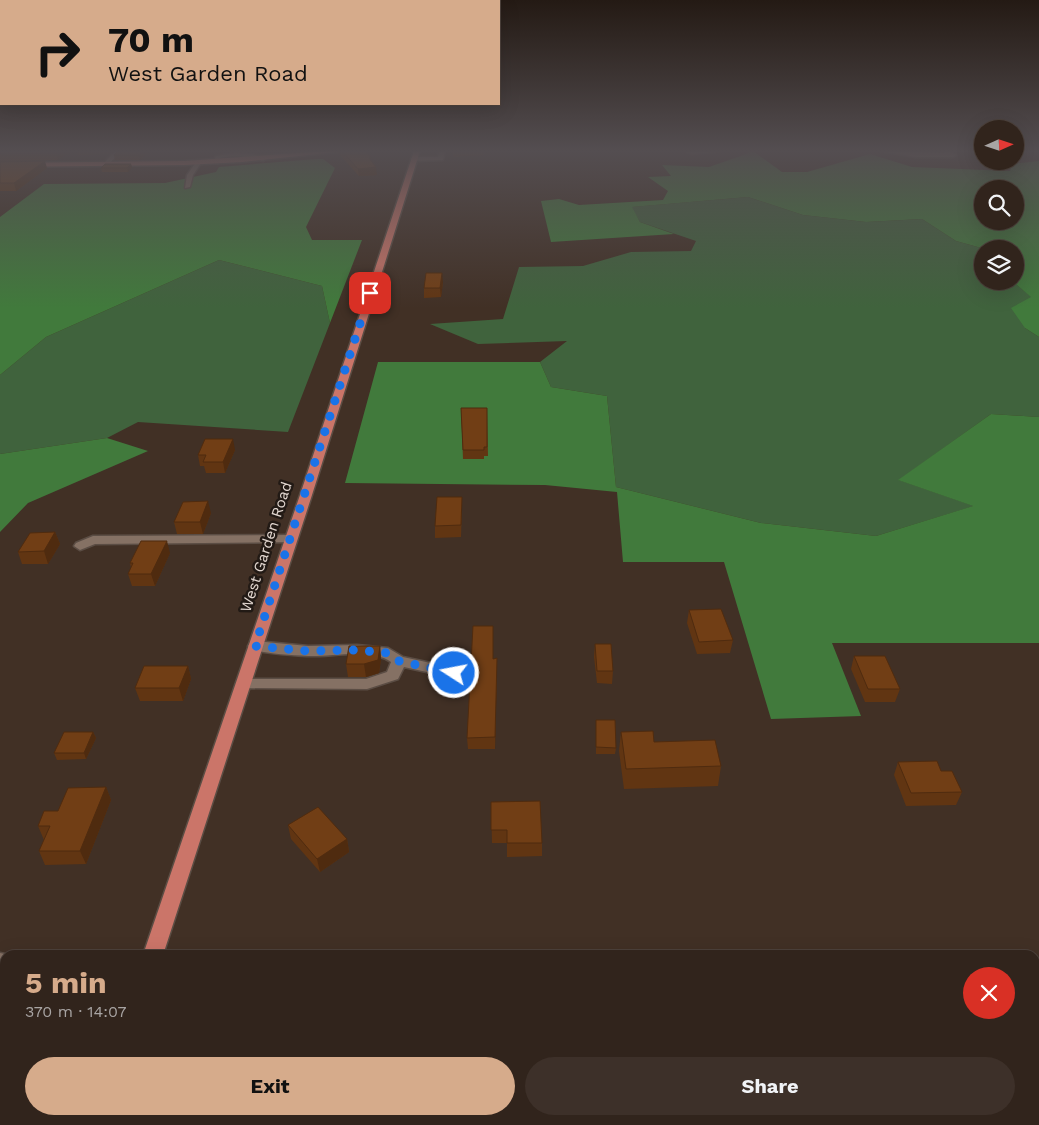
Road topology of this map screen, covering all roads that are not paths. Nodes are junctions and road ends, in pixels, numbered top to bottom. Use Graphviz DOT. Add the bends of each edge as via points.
graph roads {
  1 [pos="399,204"];
  2 [pos="291,539"];
  3 [pos="80,546"];
  4 [pos="255,646"];
  5 [pos="399,661"];
  6 [pos="454,673"];
  7 [pos="243,684"];
  8 [pos="155,950"];
  1 -- 2 [label="main road, West Garden Road"];
  2 -- 3 [label="street" via="93,540"];
  2 -- 4 [label="main road, West Garden Road"];
  4 -- 5 [label="street" via="388,653"];
  4 -- 7 [label="main road, West Garden Road"];
  5 -- 6 [label="street"];
  5 -- 7 [label="street" via="393,675 367,684"];
  7 -- 8 [label="main road, West Garden Road"];
}
